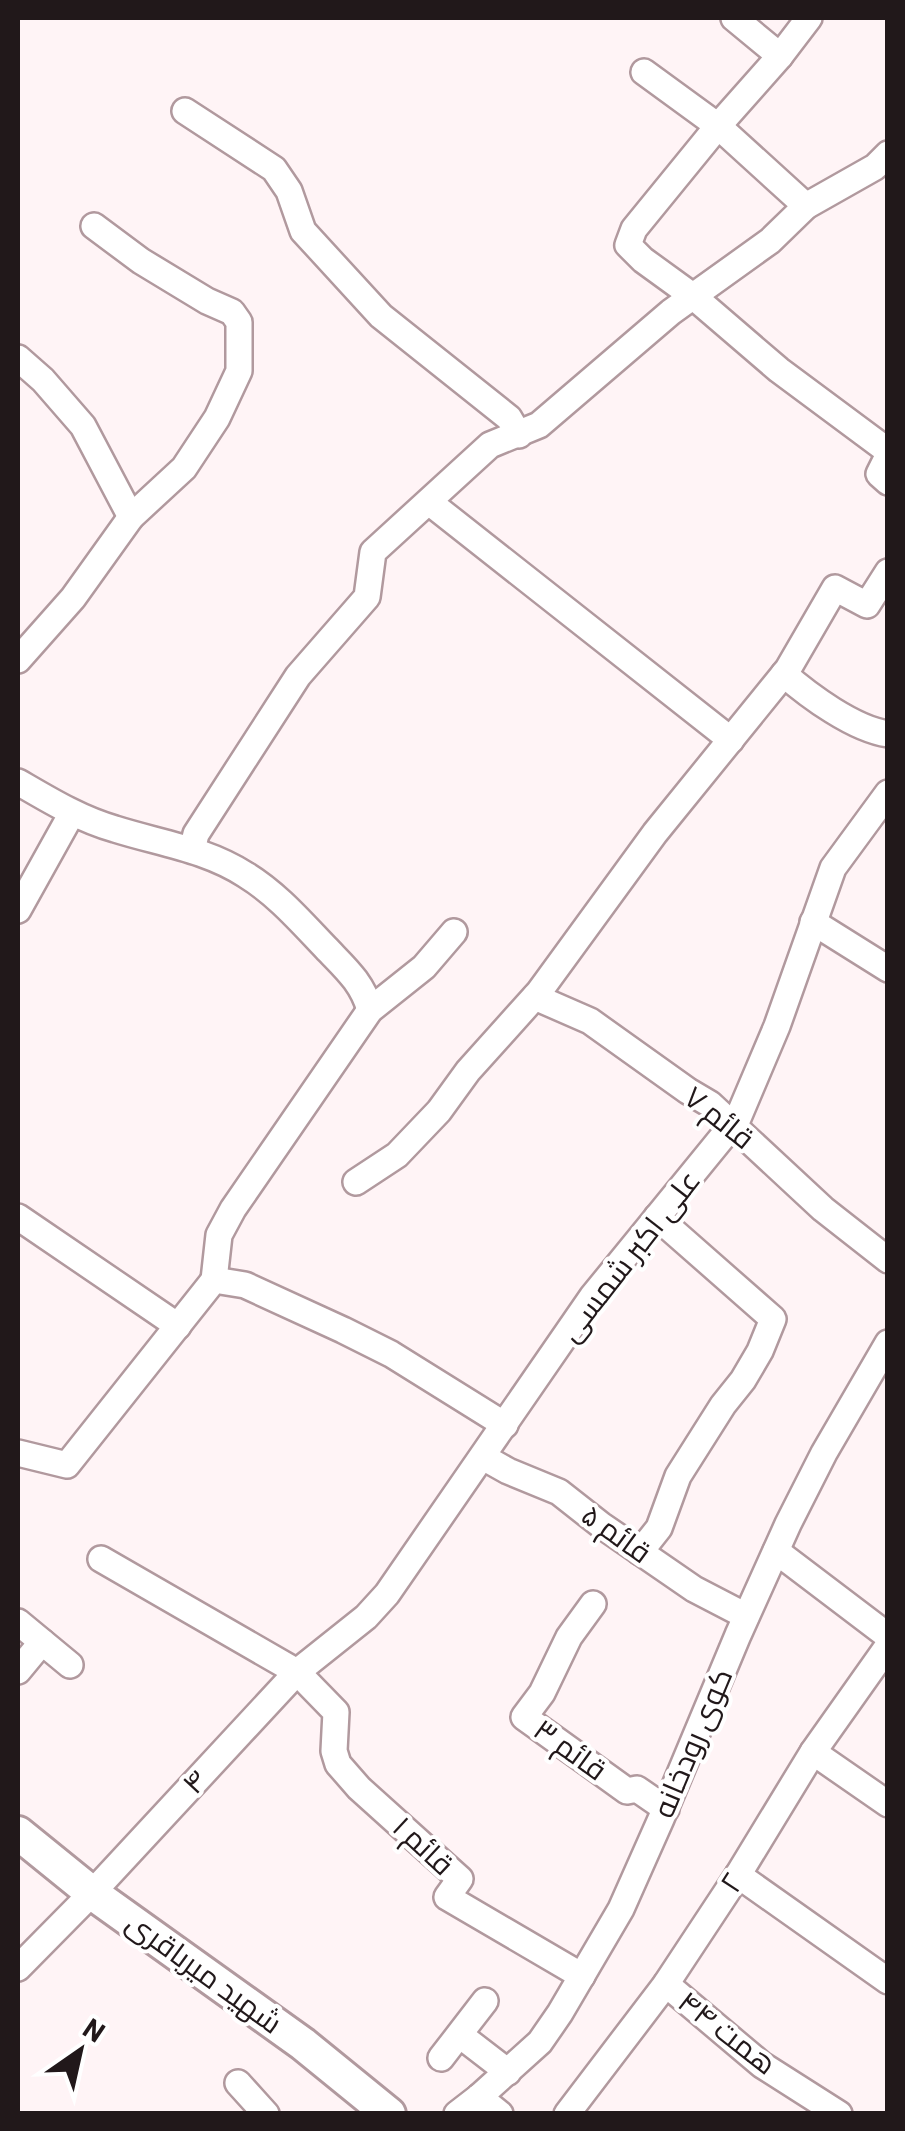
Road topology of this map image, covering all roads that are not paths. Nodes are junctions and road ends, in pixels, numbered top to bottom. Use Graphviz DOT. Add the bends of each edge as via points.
graph roads {
  1 [pos="734,18"];
  2 [pos="809,18"];
  3 [pos="780,56"];
  4 [pos="644,72"];
  5 [pos="184,111"];
  6 [pos="718,126"];
  7 [pos="888,154"];
  8 [pos="806,206"];
  9 [pos="94,226"];
  10 [pos="694,296"];
  11 [pos="18,358"];
  12 [pos="519,435"];
  13 [pos="885,466"];
  14 [pos="428,502"];
  15 [pos="131,517"];
  16 [pos="888,572"];
  17 [pos="18,660"];
  18 [pos="784,674"];
  19 [pos="888,734"];
  20 [pos="732,740"];
  21 [pos="18,782"];
  22 [pos="888,793"];
  23 [pos="72,813"];
  24 [pos="192,850"];
  25 [pos="18,910"];
  26 [pos="813,922"];
  27 [pos="454,932"];
  28 [pos="888,968"];
  29 [pos="535,997"];
  30 [pos="370,1010"];
  31 [pos="734,1124"];
  32 [pos="356,1182"];
  33 [pos="18,1217"];
  34 [pos="657,1217"];
  35 [pos="888,1260"];
  36 [pos="214,1280"];
  37 [pos="178,1326"];
  38 [pos="888,1343"];
  39 [pos="505,1426"];
  40 [pos="18,1454"];
  41 [pos="483,1457"];
  42 [pos="776,1551"];
  43 [pos="640,1552"];
  44 [pos="101,1560"];
  45 [pos="593,1604"];
  46 [pos="746,1616"];
  47 [pos="18,1622"];
  48 [pos="888,1636"];
  49 [pos="42,1642"];
  50 [pos="888,1646"];
  51 [pos="70,1664"];
  52 [pos="18,1671"];
  53 [pos="298,1672"];
  54 [pos="813,1752"];
  55 [pos="888,1804"];
  56 [pos="666,1808"];
  57 [pos="18,1834"];
  58 [pos="738,1875"];
  59 [pos="92,1893"];
  60 [pos="18,1968"];
  61 [pos="582,1976"];
  62 [pos="888,1980"];
  63 [pos="666,1984"];
  64 [pos="485,2001"];
  65 [pos="460,2035"];
  66 [pos="441,2058"];
  67 [pos="508,2072"];
  68 [pos="238,2083"];
  69 [pos="479,2097"];
  70 [pos="575,2111"];
  71 [pos="266,2114"];
  72 [pos="389,2114"];
  73 [pos="457,2114"];
  74 [pos="500,2114"];
  75 [pos="839,2114"];
  1 -- 3 [label="street"];
  2 -- 3 [label="street"];
  3 -- 6 [label="street"];
  4 -- 6 [label="street"];
  5 -- 12 [label="street" via="274,169 304,231 381,316 509,418"];
  6 -- 8 [label="street"];
  6 -- 10 [label="street" via="628,245"];
  7 -- 8 [label="street"];
  8 -- 10 [label="street"];
  9 -- 15 [label="street" via="239,322 239,372 217,418 184,468"];
  10 -- 12 [label="street"];
  10 -- 13 [label="street"];
  11 -- 15 [label="street" via="82,426"];
  12 -- 14 [label="street" via="490,445"];
  14 -- 20 [label="street"];
  14 -- 24 [label="street" via="373,552 368,597 298,676"];
  15 -- 17 [label="street"];
  16 -- 18 [label="street" via="867,605 835,588"];
  18 -- 19 [label="street" via="850,720"];
  18 -- 20 [label="street"];
  20 -- 29 [label="street"];
  21 -- 23 [label="street"];
  22 -- 26 [label="street, علی اکبر شمسی" via="834,868"];
  23 -- 24 [label="street"];
  23 -- 25 [label="street"];
  24 -- 30 [label="street" via="247,875 278,899 351,971"];
  26 -- 28 [label="street"];
  26 -- 31 [label="street, علی اکبر شمسی"];
  27 -- 30 [label="street" via="424,967"];
  29 -- 31 [label="street, قائم ۷" via="590,1022"];
  29 -- 32 [label="street" via="397,1155"];
  30 -- 36 [label="street" via="232,1209 219,1235"];
  31 -- 34 [label="street, علی اکبر شمسی"];
  31 -- 35 [label="street, قائم ۷"];
  33 -- 37 [label="street"];
  34 -- 39 [label="street, علی اکبر شمسی" via="592,1297"];
  34 -- 43 [label="street" via="773,1320"];
  36 -- 37 [label="street"];
  36 -- 39 [label="street" via="246,1286 392,1354"];
  37 -- 40 [label="street" via="68,1465"];
  38 -- 42 [label="street, کوی رودخانه"];
  39 -- 41 [label="street, علی اکبر شمسی"];
  41 -- 43 [label="street, قائم ۵" via="560,1492"];
  41 -- 53 [label="street, علی اکبر شمسی" via="387,1594"];
  42 -- 46 [label="street, کوی رودخانه"];
  42 -- 48 [label="street"];
  43 -- 46 [label="street, قائم ۵"];
  44 -- 53 [label="street"];
  45 -- 56 [label="street, قائم ۳" via="524,1717 627,1791 637,1789"];
  46 -- 56 [label="street, کوی رودخانه"];
  47 -- 49 [label="street"];
  49 -- 51 [label="street"];
  49 -- 52 [label="street"];
  50 -- 54 [label="street, ۲"];
  53 -- 59 [label="street, ۴"];
  53 -- 61 [label="street, قائم ۱" via="336,1712 338,1764 460,1879 448,1898"];
  54 -- 55 [label="street"];
  54 -- 58 [label="street, ۲"];
  56 -- 61 [label="street, کوی رودخانه"];
  57 -- 59 [label="main road, شهید میرباقری"];
  58 -- 62 [label="street"];
  58 -- 63 [label="street, ۲"];
  59 -- 60 [label="street, ۴"];
  59 -- 72 [label="main road, شهید میرباقری"];
  61 -- 67 [label="street, کوی رودخانه" via="540,2042"];
  63 -- 70 [label="street, ۲"];
  63 -- 75 [label="street, همت ۴۴" via="762,2065"];
  64 -- 65 [label="street"];
  65 -- 66 [label="street"];
  65 -- 67 [label="street"];
  67 -- 69 [label="street, کوی رودخانه"];
  68 -- 71 [label="street"];
  69 -- 73 [label="street, کوی رودخانه"];
  69 -- 74 [label="street"];
}
